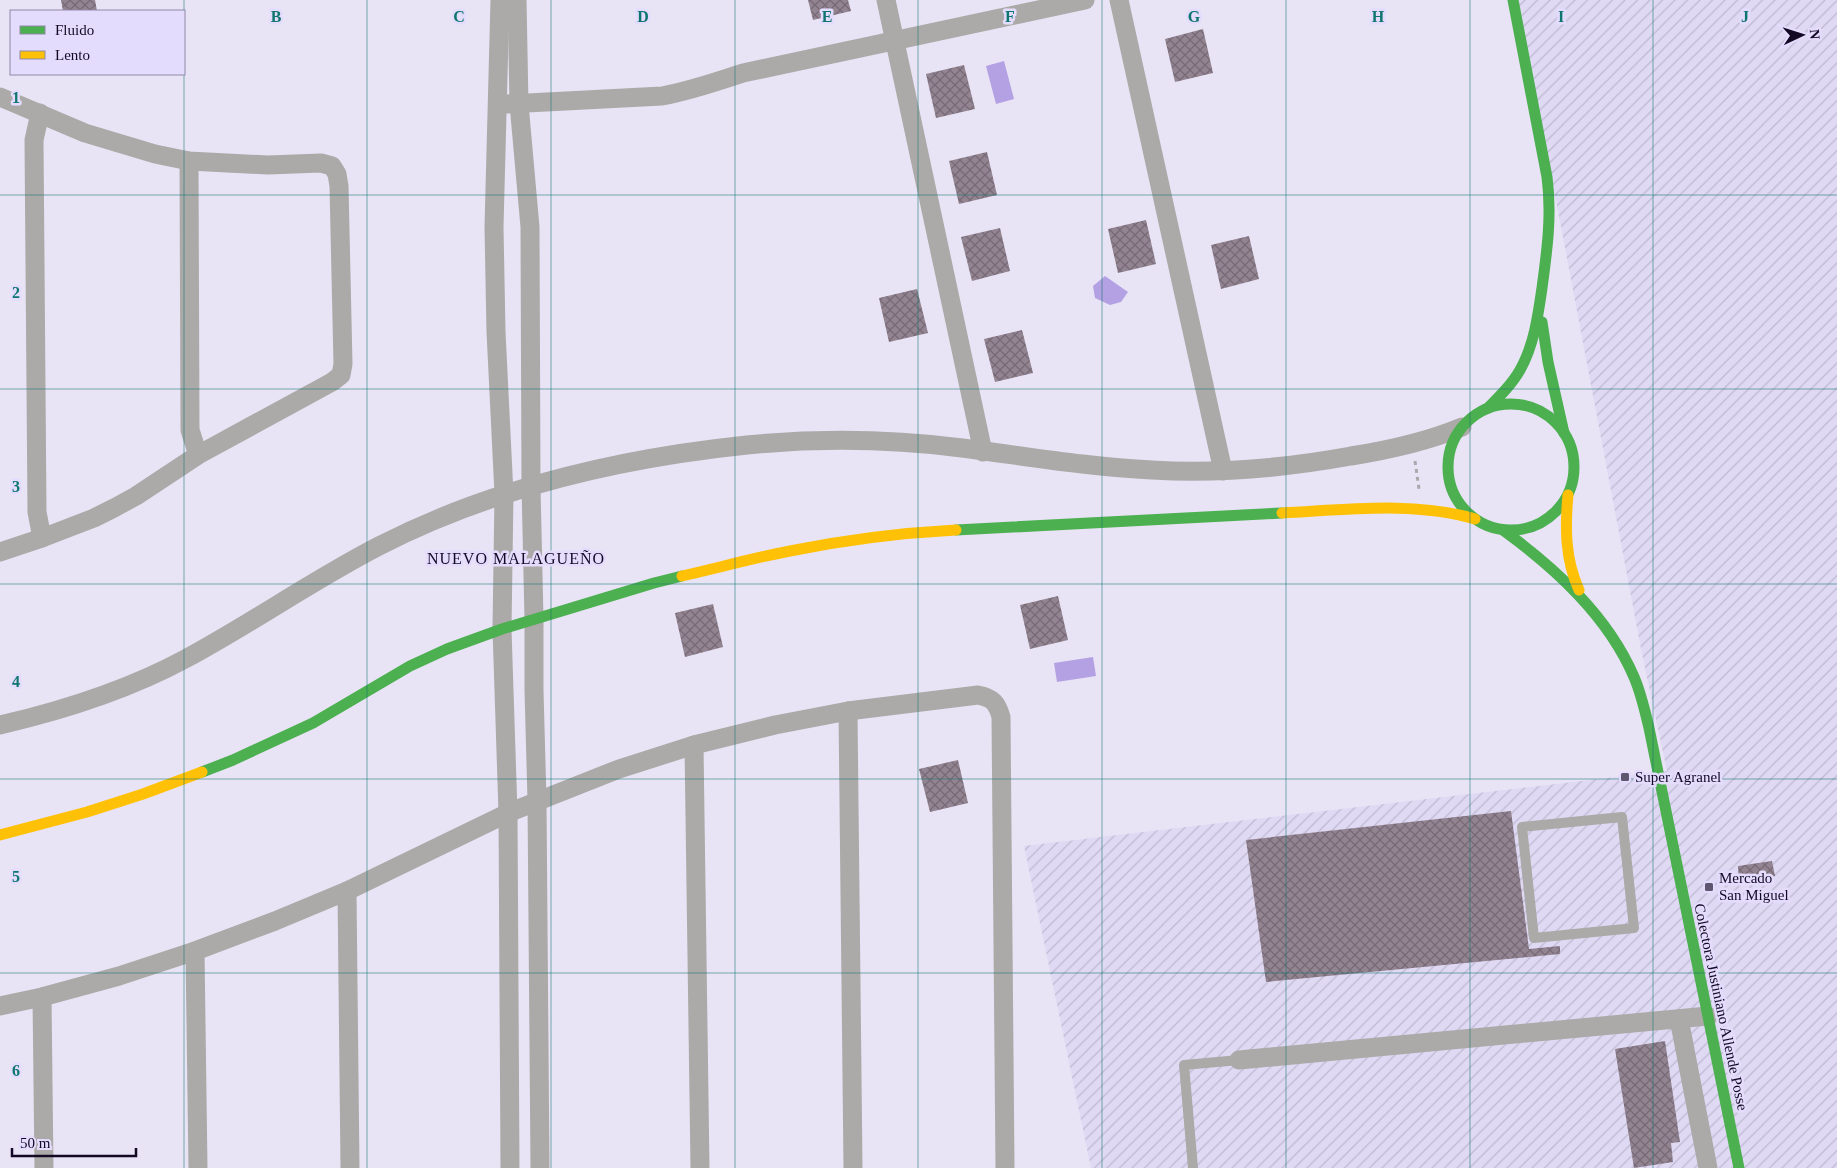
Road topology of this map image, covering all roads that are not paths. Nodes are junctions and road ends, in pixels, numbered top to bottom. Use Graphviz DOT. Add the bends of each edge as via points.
graph roads {
  1 [pos="500,0"];
  2 [pos="517,0"];
  3 [pos="886,0"];
  4 [pos="1085,0"];
  5 [pos="1119,0"];
  6 [pos="1513,0"];
  7 [pos="895,40"];
  8 [pos="0,97"];
  9 [pos="519,104"];
  10 [pos="498,105"];
  11 [pos="40,113"];
  12 [pos="189,161"];
  13 [pos="1541,292"];
  14 [pos="1488,408"];
  15 [pos="1462,427"];
  16 [pos="1565,434"];
  17 [pos="983,452"];
  18 [pos="198,455"];
  19 [pos="1223,471"];
  20 [pos="531,486"];
  21 [pos="504,494"];
  22 [pos="1568,495"];
  23 [pos="1475,519"];
  24 [pos="1503,530"];
  25 [pos="42,538"];
  26 [pos="0,552"];
  27 [pos="1585,602"];
  28 [pos="534,619"];
  29 [pos="502,629"];
  30 [pos="848,711"];
  31 [pos="0,725"];
  32 [pos="694,745"];
  33 [pos="537,800"];
  34 [pos="508,813"];
  35 [pos="0,835"];
  36 [pos="347,891"];
  37 [pos="1634,928"];
  38 [pos="195,951"];
  39 [pos="42,997"];
  40 [pos="0,1006"];
  41 [pos="1708,1016"];
  42 [pos="1679,1019"];
  43 [pos="1239,1060"];
  44 [pos="44,1168"];
  45 [pos="198,1168"];
  46 [pos="350,1168"];
  47 [pos="510,1168"];
  48 [pos="540,1168"];
  49 [pos="700,1168"];
  50 [pos="853,1168"];
  51 [pos="1005,1168"];
  52 [pos="1193,1168"];
  53 [pos="1708,1168"];
  54 [pos="1738,1168"];
  1 -- 10 [label="street"];
  2 -- 9 [label="street"];
  3 -- 7 [label="street"];
  4 -- 7 [label="street"];
  5 -- 19 [label="street"];
  6 -- 13 [label="main road" via="1549,193"];
  7 -- 9 [label="street" via="743,72 696,89 671,94"];
  7 -- 17 [label="street"];
  8 -- 11 [label="street"];
  9 -- 10 [label="street"];
  9 -- 20 [label="street" via="530,227"];
  10 -- 21 [label="street" via="496,332"];
  11 -- 12 [label="street" via="85,133"];
  11 -- 25 [label="street" via="34,150 37,512"];
  12 -- 18 [label="street" via="190,430"];
  12 -- 18 [label="street" via="268,166 321,163 332,166 339,186 341,375"];
  13 -- 14 [label="main road" via="1526,361 1501,396"];
  13 -- 16 [label="main road" via="1545,345"];
  14 -- 15 [label="main road"];
  14 -- 16 [label="main road" via="1510,404 1531,407 1550,418"];
  15 -- 19 [label="street" via="1428,440 1361,455 1307,464"];
  15 -- 23 [label="main road" via="1452,445 1448,476 1460,505"];
  16 -- 22 [label="main road" via="1574,464"];
  17 -- 19 [label="street" via="1124,468"];
  17 -- 20 [label="street" via="868,440 750,445 681,453"];
  18 -- 25 [label="street" via="136,496 94,518"];
  20 -- 21 [label="street"];
  20 -- 28 [label="street"];
  21 -- 29 [label="street"];
  21 -- 31 [label="street" via="384,544 184,660 93,699"];
  22 -- 24 [label="main road" via="1557,511 1541,523"];
  22 -- 27 [label="main road, Colectora Justiniano Allende Posse" via="1565,532 1568,558 1573,579"];
  23 -- 24 [label="main road"];
  23 -- 28 [label="main road" via="1455,513 1404,507 966,529 874,537 718,567"];
  24 -- 27 [label="main road, Colectora Justiniano Allende Posse" via="1538,555"];
  25 -- 26 [label="street"];
  27 -- 41 [label="main road, Colectora Justiniano Allende Posse" via="1628,664 1641,696"];
  28 -- 29 [label="main road"];
  28 -- 33 [label="street"];
  29 -- 34 [label="street"];
  29 -- 35 [label="main road" via="410,666 313,723 233,760 134,797"];
  30 -- 32 [label="street"];
  30 -- 50 [label="street"];
  30 -- 51 [label="street" via="978,695 990,697 998,705 1001,717"];
  32 -- 33 [label="street"];
  32 -- 49 [label="street"];
  33 -- 34 [label="street"];
  33 -- 48 [label="street"];
  34 -- 36 [label="street"];
  34 -- 47 [label="street"];
  36 -- 38 [label="street"];
  36 -- 46 [label="street"];
  37 -- 37 [label="lane" via="1622,817 1522,827 1534,938"];
  38 -- 39 [label="street"];
  38 -- 45 [label="street"];
  39 -- 40 [label="street"];
  39 -- 44 [label="street"];
  41 -- 42 [label="street"];
  41 -- 54 [label="main road, Colectora Justiniano Allende Posse"];
  42 -- 43 [label="street"];
  42 -- 53 [label="street"];
  43 -- 52 [label="lane" via="1184,1065"];
}
